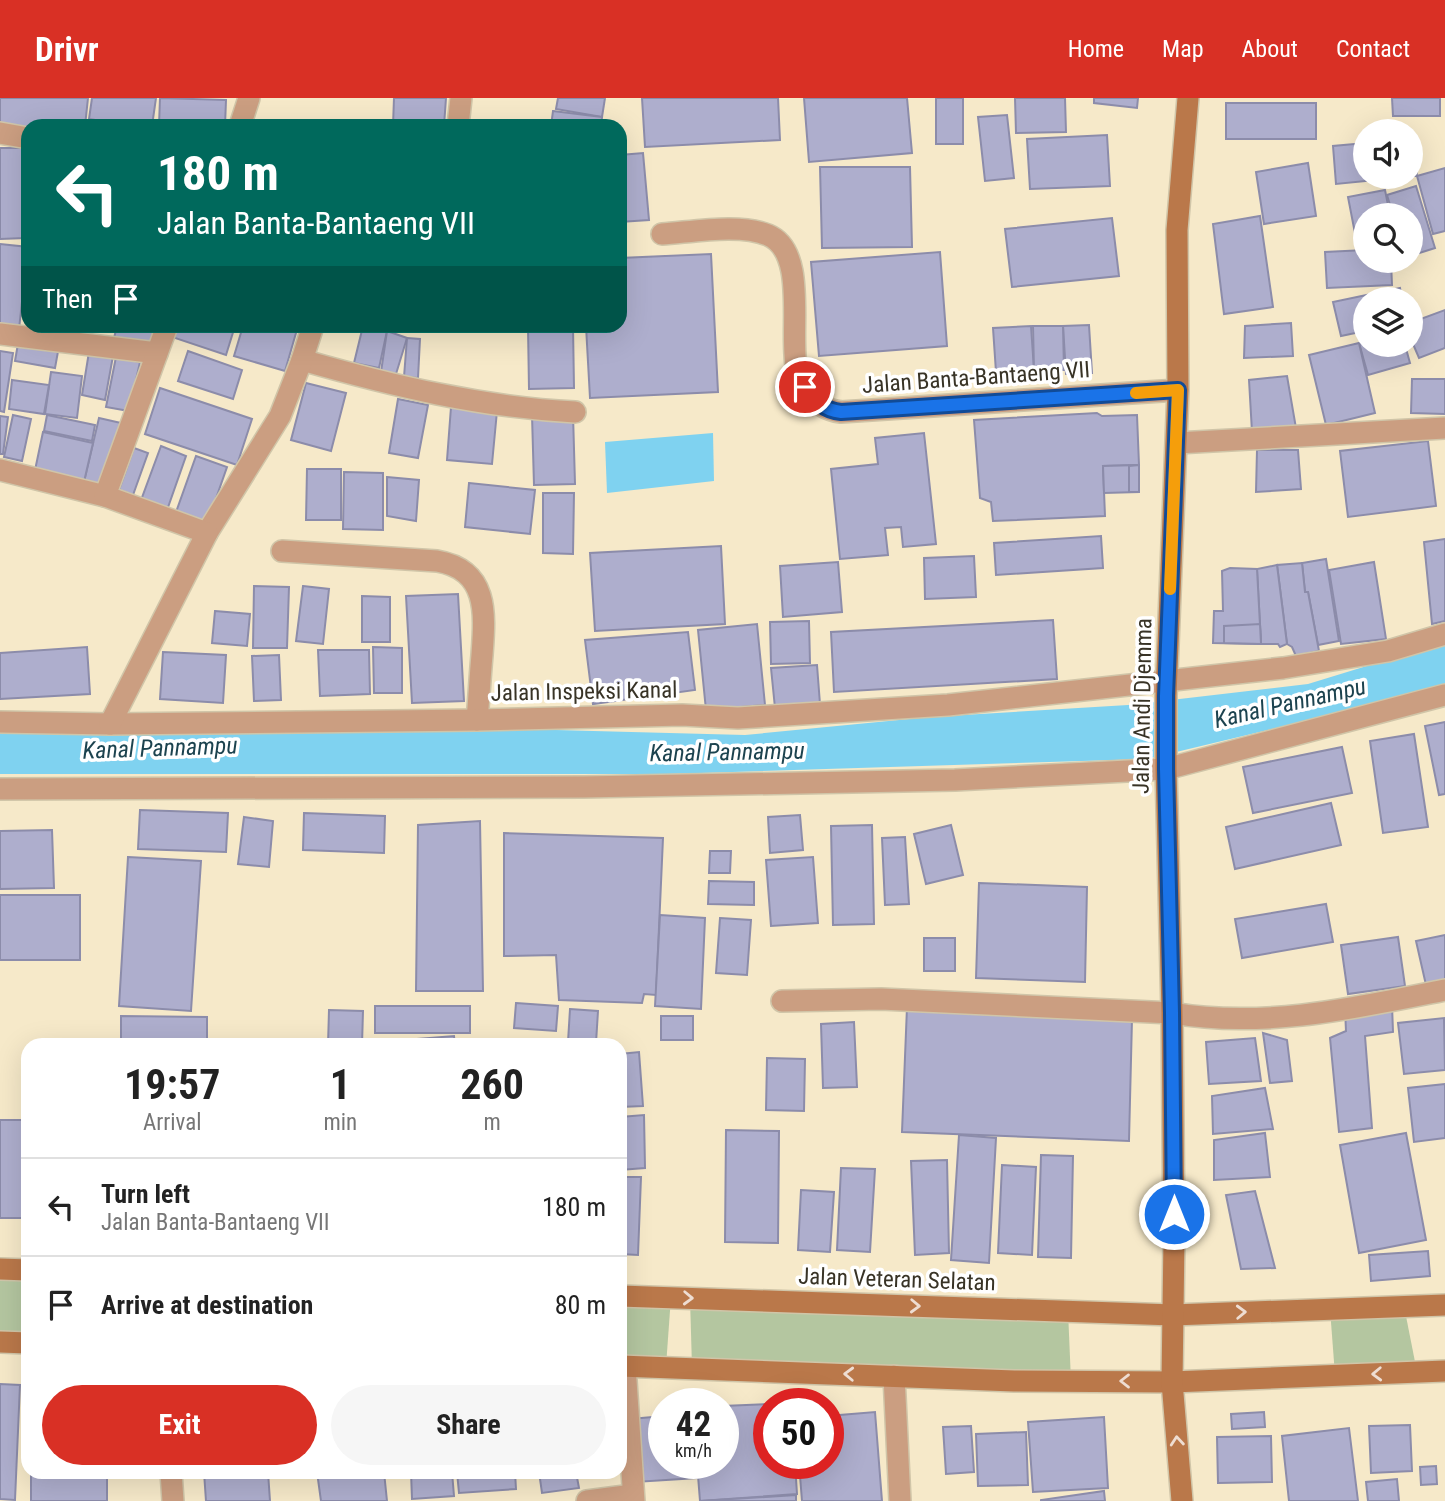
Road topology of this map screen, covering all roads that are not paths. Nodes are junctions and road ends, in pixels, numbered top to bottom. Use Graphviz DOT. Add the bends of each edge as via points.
graph roads {
  1 [pos="249,98"];
  2 [pos="461,98"];
  3 [pos="1188,98"];
  4 [pos="242,119"];
  5 [pos="459,119"];
  6 [pos="0,133"];
  7 [pos="21,137"];
  8 [pos="662,234"];
  9 [pos="164,333"];
  10 [pos="311,333"];
  11 [pos="0,334"];
  12 [pos="157,353"];
  13 [pos="302,360"];
  14 [pos="1178,390"];
  15 [pos="575,412"];
  16 [pos="1445,428"];
  17 [pos="1177,443"];
  18 [pos="0,470"];
  19 [pos="105,496"];
  20 [pos="207,533"];
  21 [pos="282,551"];
  22 [pos="1445,634"];
  23 [pos="1166,689"];
  24 [pos="1445,695"];
  25 [pos="477,720"];
  26 [pos="0,722"];
  27 [pos="110,724"];
  28 [pos="1166,763"];
  29 [pos="0,789"];
  30 [pos="1445,990"];
  31 [pos="782,1001"];
  32 [pos="1172,1013"];
  33 [pos="0,1269"];
  34 [pos="21,1270"];
  35 [pos="627,1296"];
  36 [pos="1445,1305"];
  37 [pos="1173,1315"];
  38 [pos="0,1342"];
  39 [pos="21,1343"];
  40 [pos="627,1366"];
  41 [pos="1445,1371"];
  42 [pos="894,1376"];
  43 [pos="1172,1382"];
  44 [pos="627,1426"];
  45 [pos="171,1479"];
  46 [pos="633,1498"];
  47 [pos="173,1501"];
  48 [pos="587,1501"];
  49 [pos="900,1501"];
  50 [pos="1182,1501"];
  1 -- 4 [label="street"];
  2 -- 5 [label="street"];
  3 -- 14 [label="main road, Jalan Andi Djemma" via="1177,230"];
  6 -- 7 [label="street"];
  8 -- 14 [label="street, Jalan Banta-Bantaeng VII" via="748,229 771,236 782,246 795,288 797,371 817,403 828,410"];
  9 -- 12 [label="street"];
  10 -- 13 [label="street"];
  11 -- 12 [label="street"];
  12 -- 19 [label="street"];
  13 -- 15 [label="street" via="418,391"];
  13 -- 20 [label="street" via="280,415"];
  14 -- 17 [label="main road, Jalan Andi Djemma"];
  16 -- 17 [label="street"];
  17 -- 23 [label="main road, Jalan Andi Djemma"];
  18 -- 19 [label="street"];
  19 -- 20 [label="street"];
  20 -- 27 [label="street"];
  21 -- 25 [label="street" via="438,561 460,568 477,586 485,615"];
  22 -- 23 [label="street, Jalan Inspeksi Kanal" via="1388,651"];
  23 -- 25 [label="street, Jalan Inspeksi Kanal" via="738,718"];
  23 -- 28 [label="main road, Jalan Andi Djemma"];
  24 -- 28 [label="street"];
  25 -- 27 [label="street, Jalan Inspeksi Kanal"];
  26 -- 27 [label="street, Jalan Inspeksi Kanal"];
  28 -- 29 [label="street" via="955,780 584,787"];
  28 -- 32 [label="main road, Jalan Andi Djemma"];
  30 -- 32 [label="street" via="1255,1020"];
  31 -- 32 [label="street" via="881,999"];
  32 -- 37 [label="main road, Jalan Andi Djemma"];
  33 -- 34 [label="main road"];
  35 -- 37 [label="main road, Jalan Veteran Selatan, one-way"];
  37 -- 36 [label="main road, Jalan Veteran Selatan, one-way"];
  37 -- 43 [label="main road"];
  38 -- 39 [label="main road"];
  42 -- 40 [label="main road, one-way"];
  41 -- 43 [label="main road, one-way"];
  43 -- 42 [label="main road, one-way"];
  42 -- 49 [label="street"];
  50 -- 43 [label="main road, one-way"];
  44 -- 46 [label="street"];
  45 -- 47 [label="street"];
  46 -- 48 [label="street"];
}
